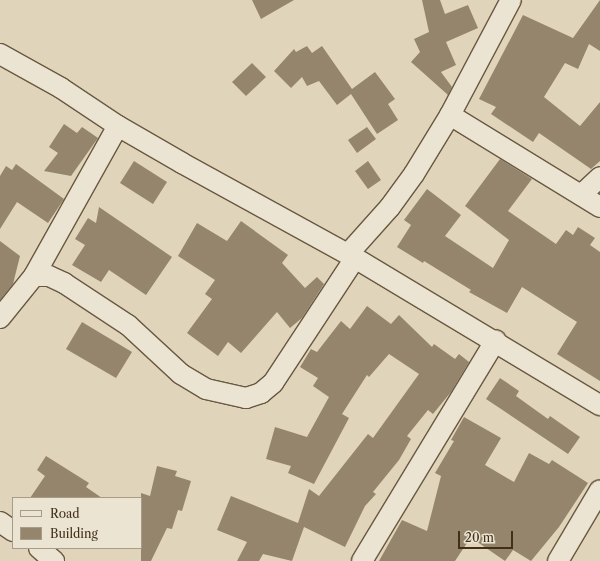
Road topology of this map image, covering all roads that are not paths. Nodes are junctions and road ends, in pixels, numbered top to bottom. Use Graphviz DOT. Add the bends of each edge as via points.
graph roads {
  1 [pos="511,0"];
  2 [pos="0,54"];
  3 [pos="450,115"];
  4 [pos="118,126"];
  5 [pos="600,177"];
  6 [pos="581,195"];
  7 [pos="600,207"];
  8 [pos="351,256"];
  9 [pos="34,276"];
  10 [pos="0,318"];
  11 [pos="496,340"];
  12 [pos="600,405"];
  13 [pos="600,490"];
  14 [pos="0,522"];
  15 [pos="12,530"];
  16 [pos="40,549"];
  17 [pos="54,561"];
  18 [pos="362,561"];
  19 [pos="558,561"];
  1 -- 3 [label="street"];
  2 -- 4 [label="street" via="61,88"];
  3 -- 6 [label="street"];
  3 -- 8 [label="street" via="390,207"];
  4 -- 8 [label="street"];
  4 -- 9 [label="street"];
  5 -- 6 [label="street"];
  6 -- 7 [label="street"];
  8 -- 9 [label="street" via="273,382 261,393 246,398 206,390 181,374 128,325 101,306 49,276"];
  8 -- 11 [label="street"];
  9 -- 10 [label="street"];
  11 -- 12 [label="street"];
  11 -- 18 [label="street"];
  13 -- 19 [label="street"];
  14 -- 15 [label="street"];
  16 -- 17 [label="street"];
}
